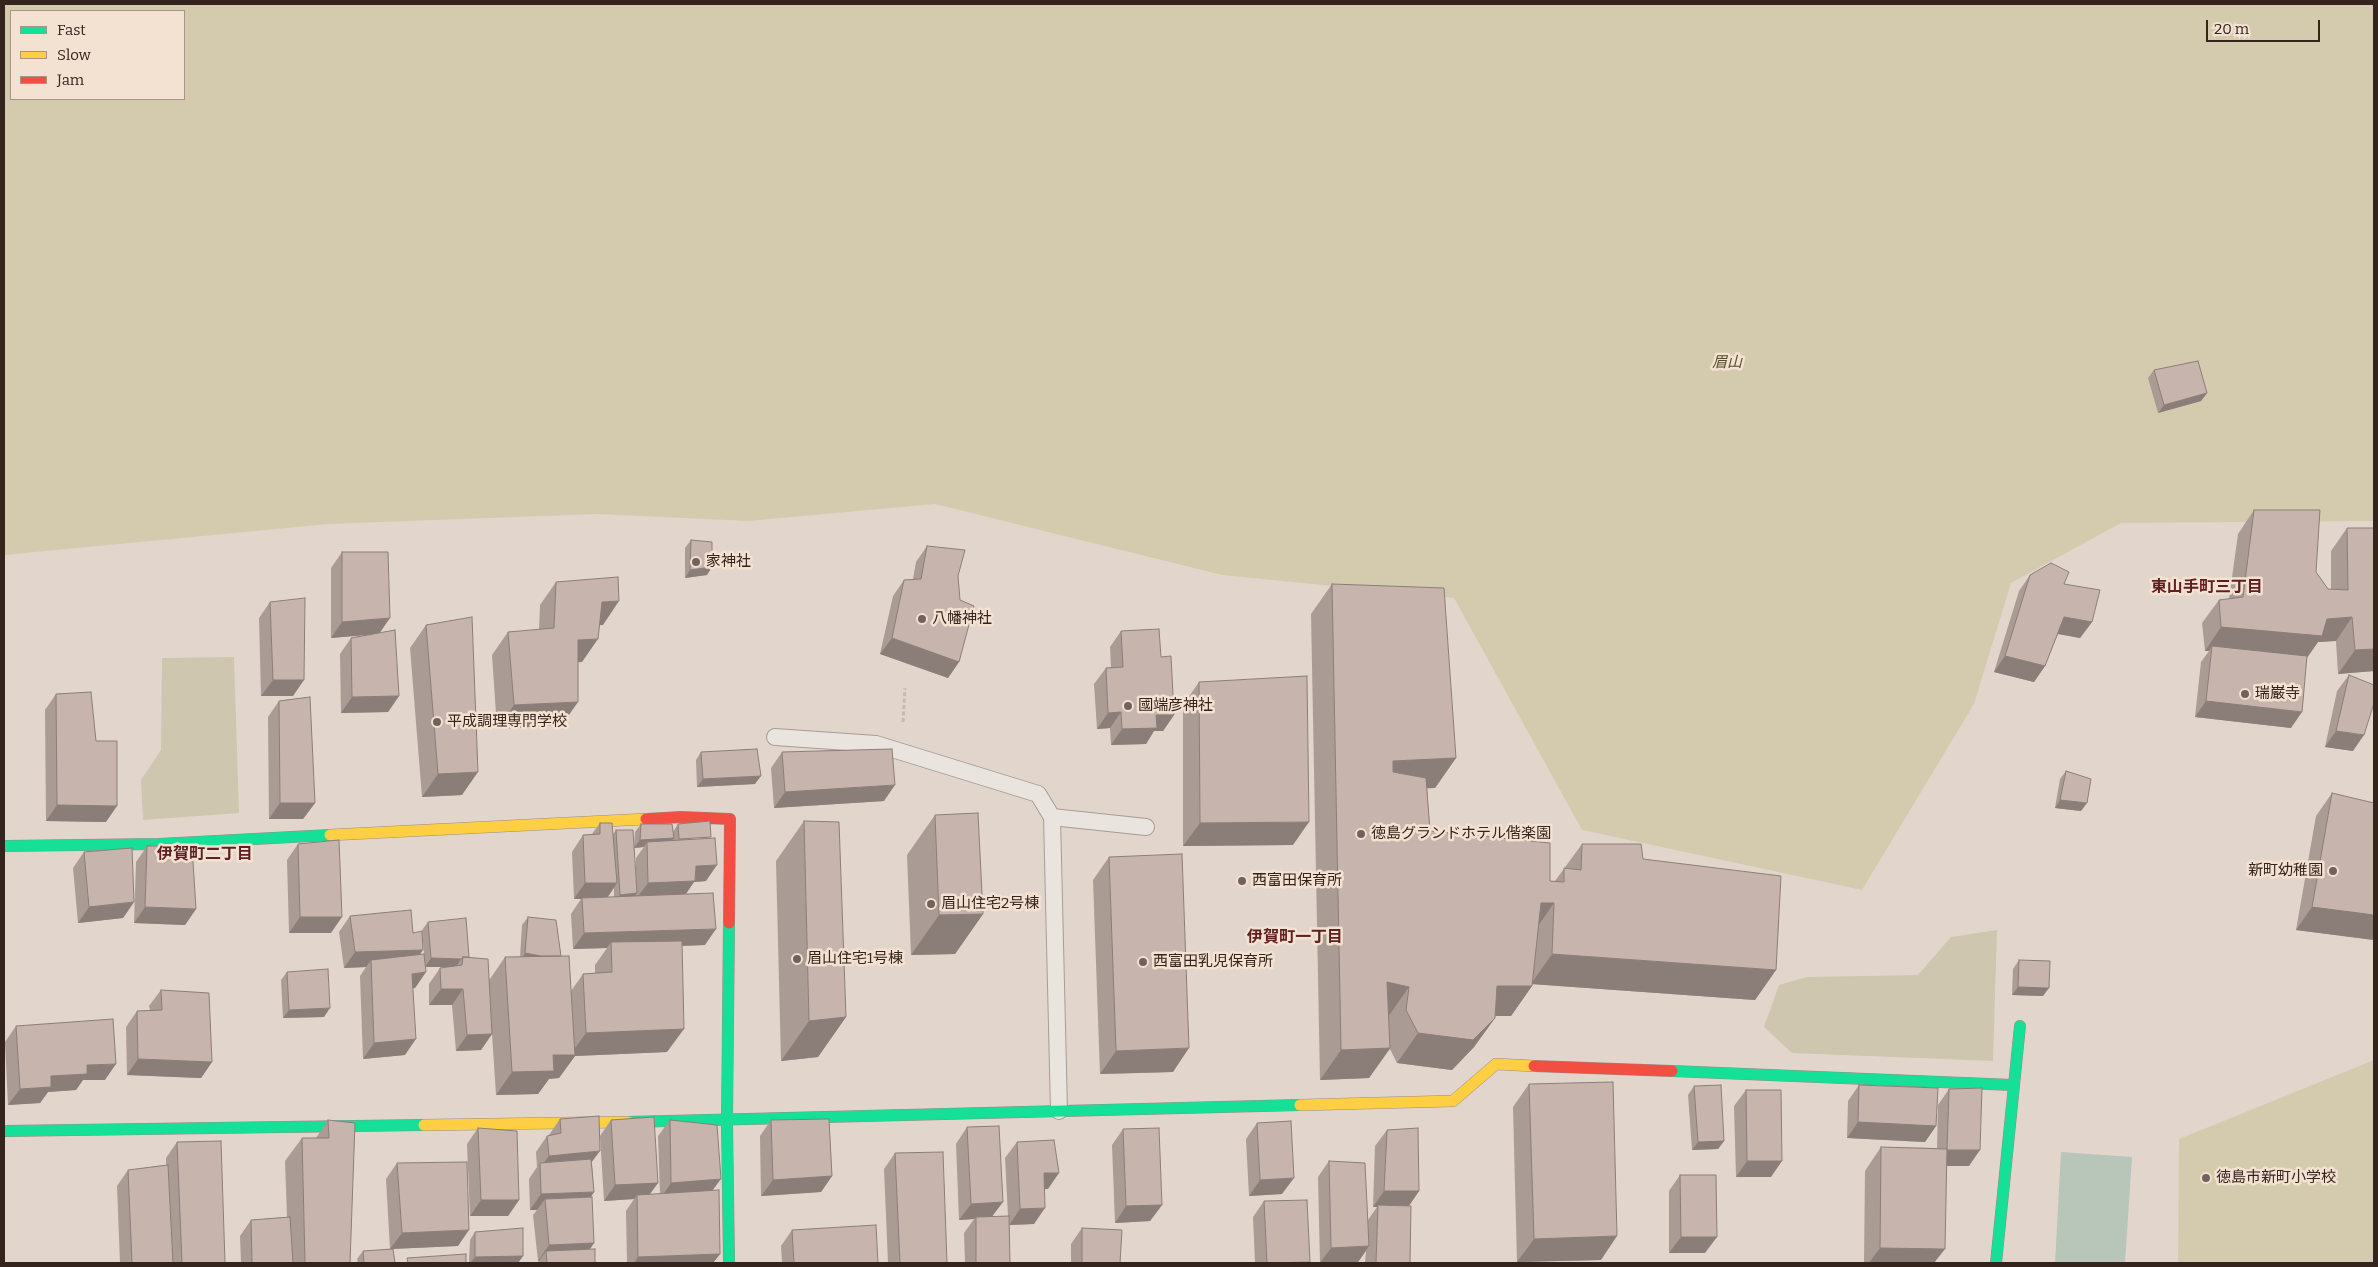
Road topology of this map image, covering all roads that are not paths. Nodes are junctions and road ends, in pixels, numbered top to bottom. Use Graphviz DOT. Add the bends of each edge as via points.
graph roads {
  1 [pos="775,737"];
  2 [pos="1052,817"];
  3 [pos="1146,827"];
  4 [pos="4,846"];
  5 [pos="2020,1026"];
  6 [pos="2013,1085"];
  7 [pos="1059,1111"];
  8 [pos="727,1121"];
  9 [pos="4,1131"];
  10 [pos="729,1263"];
  11 [pos="1996,1263"];
  1 -- 2 [label="lane" via="876,744 1038,794"];
  2 -- 3 [label="lane"];
  2 -- 7 [label="lane"];
  4 -- 8 [label="street" via="159,844 681,817 730,819"];
  5 -- 6 [label="street"];
  6 -- 7 [label="street" via="1496,1064 1453,1101"];
  6 -- 11 [label="street"];
  7 -- 8 [label="street"];
  8 -- 9 [label="street"];
  8 -- 10 [label="street"];
}
